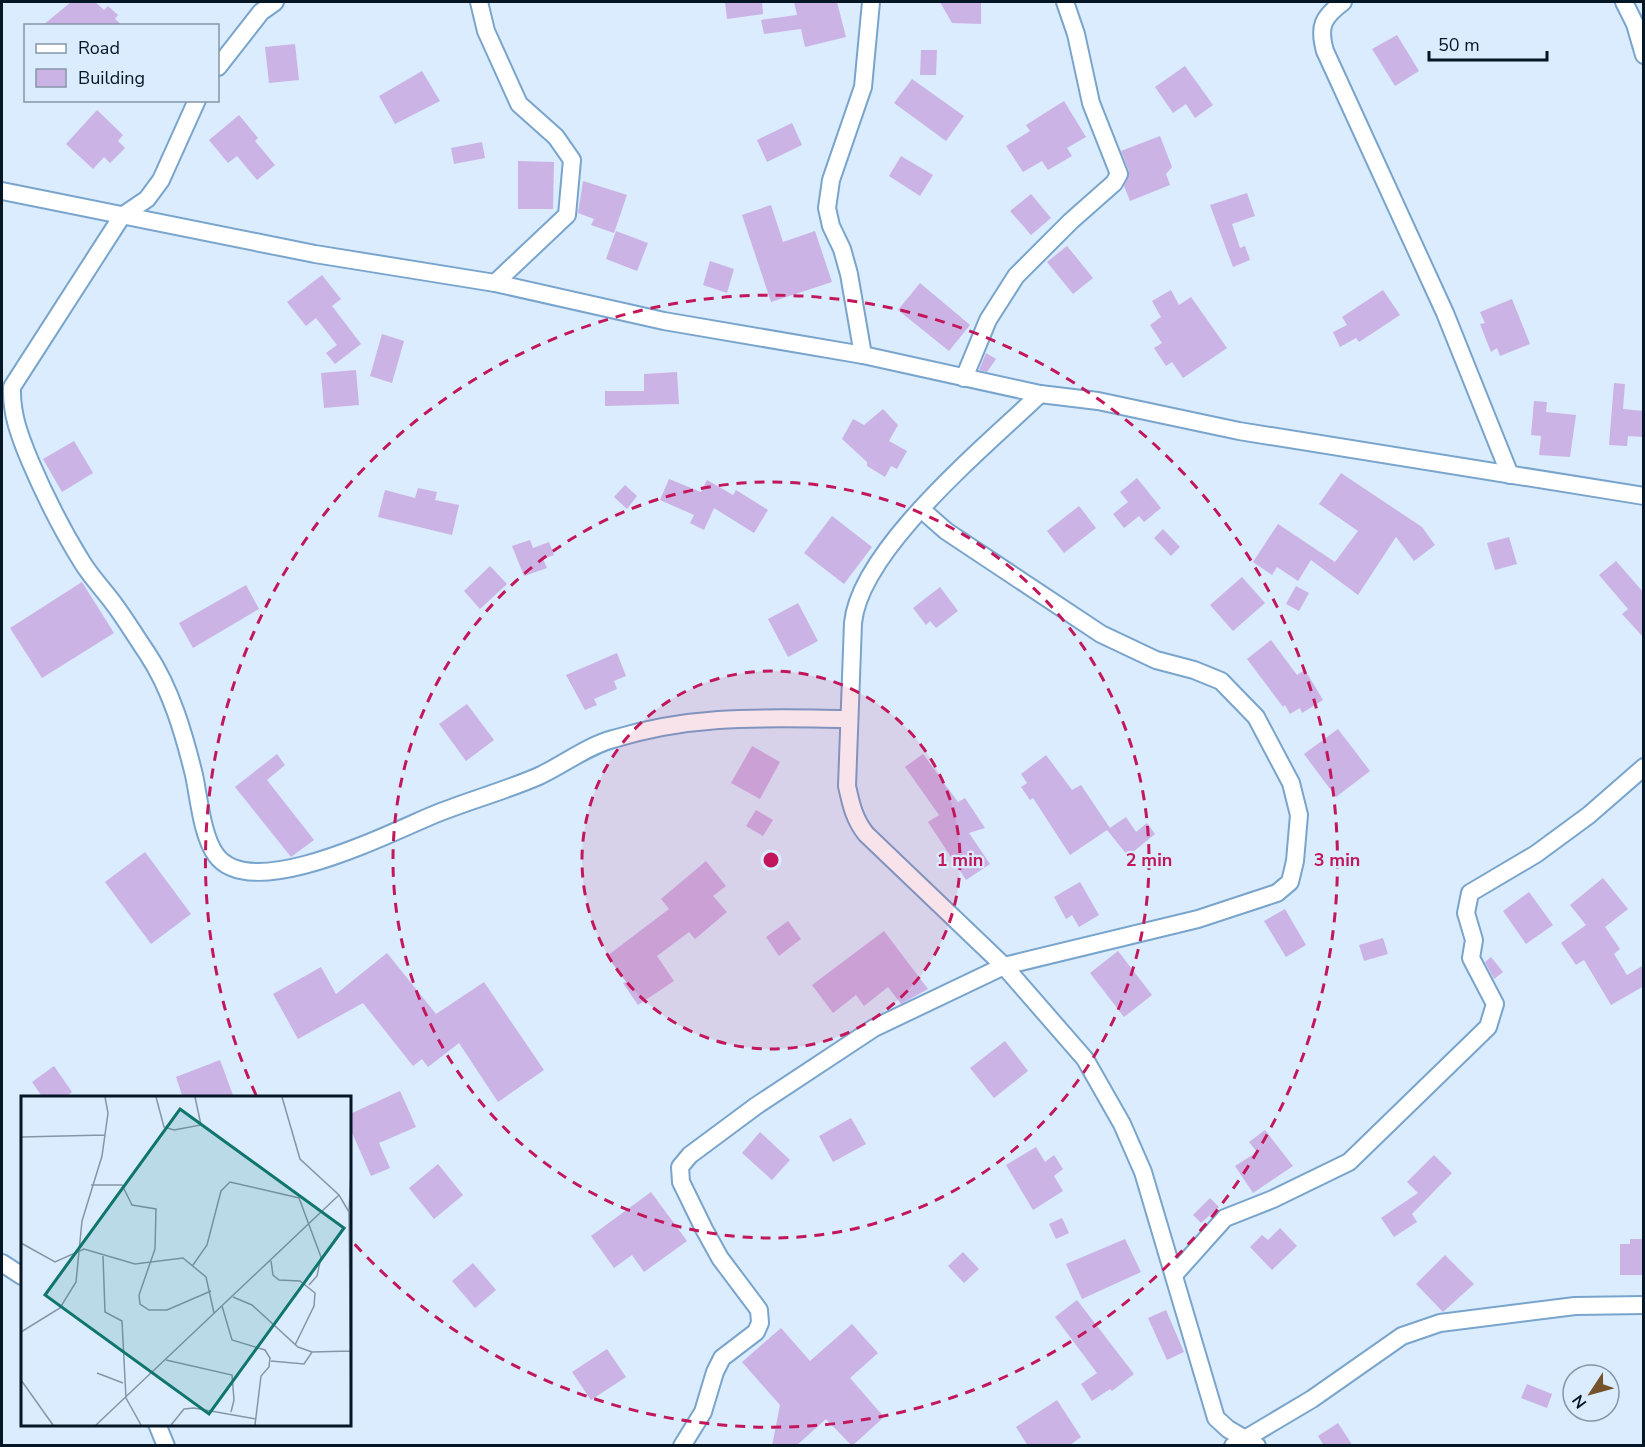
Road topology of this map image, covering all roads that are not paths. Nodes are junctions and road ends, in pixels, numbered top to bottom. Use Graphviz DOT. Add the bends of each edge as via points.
graph roads {
  1 [pos="275,2"];
  2 [pos="479,2"];
  3 [pos="871,2"];
  4 [pos="1065,2"];
  5 [pos="1343,2"];
  6 [pos="1624,2"];
  7 [pos="1644,55"];
  8 [pos="219,66"];
  9 [pos="196,102"];
  10 [pos="2,191"];
  11 [pos="122,216"];
  12 [pos="495,283"];
  13 [pos="863,355"];
  14 [pos="964,378"];
  15 [pos="1040,394"];
  16 [pos="1510,475"];
  17 [pos="1644,496"];
  18 [pos="921,509"];
  19 [pos="849,719"];
  20 [pos="1644,767"];
  21 [pos="1004,966"];
  22 [pos="2,1263"];
  23 [pos="21,1275"];
  24 [pos="1174,1275"];
  25 [pos="1644,1305"];
  26 [pos="157,1426"];
  27 [pos="1245,1443"];
  28 [pos="166,1446"];
  29 [pos="682,1446"];
  1 -- 8 [label="street" via="261,12"];
  2 -- 12 [label="street" via="486,31 519,104 556,137 572,160 567,215"];
  3 -- 13 [label="street" via="863,87 831,180 827,208 849,274"];
  4 -- 14 [label="street" via="1091,103 1119,174 1016,276 988,320"];
  5 -- 16 [label="street" via="1325,16 1321,26 1325,51 1445,313"];
  6 -- 7 [label="street"];
  9 -- 11 [label="street" via="161,180 147,199"];
  10 -- 11 [label="street"];
  11 -- 12 [label="street" via="315,254"];
  11 -- 19 [label="street" via="12,387 11,406 29,457 64,530 83,564 155,665 176,712 205,825 216,855 228,865 254,872 298,867 342,854 424,818 536,777 610,739 675,724 735,717"];
  12 -- 13 [label="street" via="664,321"];
  13 -- 14 [label="street"];
  14 -- 15 [label="street"];
  15 -- 16 [label="street"];
  15 -- 18 [label="street"];
  16 -- 17 [label="street"];
  18 -- 19 [label="street" via="869,576 855,606"];
  18 -- 21 [label="street" via="946,531 1101,634 1156,660 1221,681 1256,717 1291,783 1299,814 1290,882 1277,893 1198,920"];
  19 -- 21 [label="street" via="847,786 858,823"];
  20 -- 24 [label="street" via="1563,834 1470,893 1467,913 1474,940 1471,958 1495,1004 1488,1027 1348,1162 1225,1218"];
  21 -- 24 [label="street" via="1084,1059 1122,1125 1143,1172"];
  21 -- 29 [label="street" via="874,1029 756,1106 690,1155 680,1167 681,1182 704,1229 720,1258 759,1310 760,1323 756,1332 722,1359 703,1412"];
  22 -- 23 [label="street"];
  24 -- 27 [label="street" via="1216,1418"];
  25 -- 27 [label="street" via="1575,1305 1440,1323 1402,1336"];
  26 -- 28 [label="street"];
}
